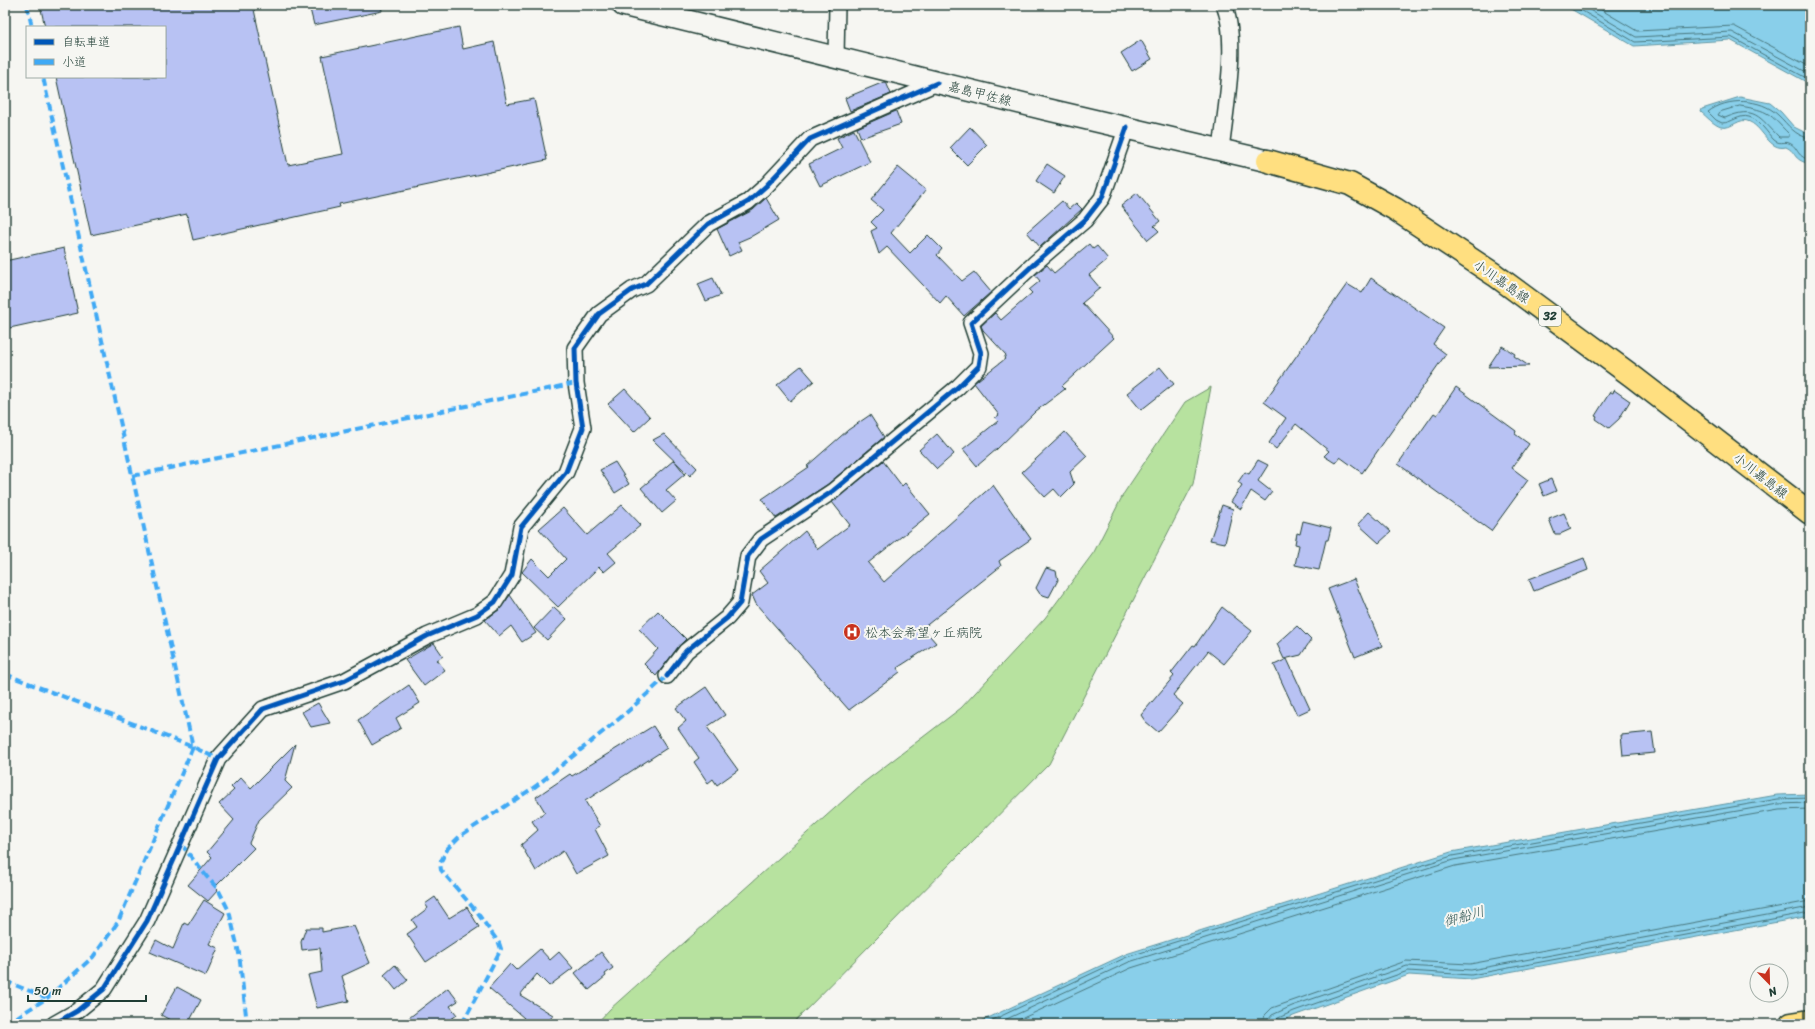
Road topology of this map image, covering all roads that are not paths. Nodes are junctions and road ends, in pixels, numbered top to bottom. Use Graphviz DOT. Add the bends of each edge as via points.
graph roads {
  1 [pos="623,5"];
  2 [pos="838,5"];
  3 [pos="1224,5"];
  4 [pos="836,57"];
  5 [pos="937,83"];
  6 [pos="1127,127"];
  7 [pos="1221,150"];
  8 [pos="1268,161"];
  9 [pos="1810,512"];
  10 [pos="668,676"];
  11 [pos="1810,1022"];
  12 [pos="54,1024"];
  13 [pos="1791,1024"];
  1 -- 4 [label="main road, 嘉島甲佐線"];
  2 -- 4 [label="street"];
  3 -- 7 [label="street" via="1230,37"];
  4 -- 5 [label="main road, 嘉島甲佐線"];
  5 -- 6 [label="main road, 嘉島甲佐線"];
  5 -- 12 [label="street" via="810,139 748,202 708,224 646,284 632,290 599,314 575,348 576,383 583,428 566,472 521,527 512,574 495,602 477,615 427,636 344,681 263,708 218,759 148,921 104,989 77,1011"];
  6 -- 7 [label="main road, 嘉島甲佐線"];
  6 -- 10 [label="street" via="1102,198 1089,215 971,323 981,353 978,366 958,387 832,491 761,539 748,556 740,603 727,618 686,651"];
  7 -- 8 [label="main road, 嘉島甲佐線"];
  8 -- 9 [label="main road, 小川嘉島線 / 32" via="1350,184 1396,209 1495,275"];
  11 -- 13 [label="main road"];
}
